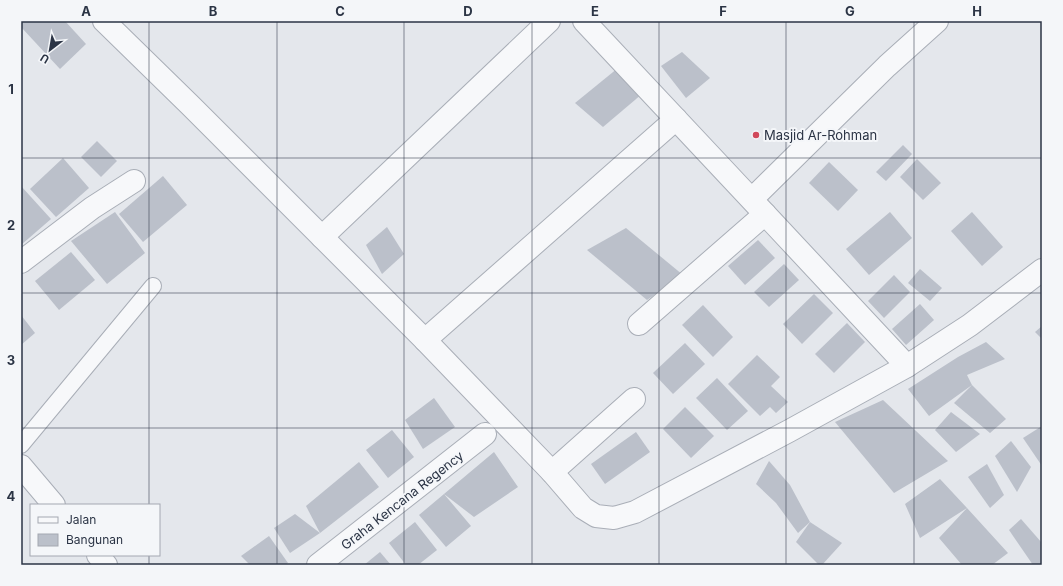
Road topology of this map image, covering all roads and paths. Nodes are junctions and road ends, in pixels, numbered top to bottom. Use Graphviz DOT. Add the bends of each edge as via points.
graph roads {
  1 [pos="104,21"];
  2 [pos="549,21"];
  3 [pos="584,21"];
  4 [pos="937,21"];
  5 [pos="676,119"];
  6 [pos="134,181"];
  7 [pos="759,207"];
  8 [pos="322,237"];
  9 [pos="21,262"];
  10 [pos="1042,270"];
  11 [pos="154,286"];
  12 [pos="639,324"];
  13 [pos="426,340"];
  14 [pos="906,366"];
  15 [pos="634,399"];
  16 [pos="485,434"];
  17 [pos="21,445"];
  18 [pos="21,466"];
  19 [pos="552,472"];
  20 [pos="53,504"];
  21 [pos="99,556"];
  22 [pos="106,565"];
  23 [pos="318,565"];
  1 -- 8 [label="street"];
  2 -- 8 [label="street"];
  3 -- 5 [label="street"];
  4 -- 7 [label="street" via="887,66"];
  5 -- 7 [label="street"];
  5 -- 13 [label="street"];
  6 -- 9 [label="street" via="92,208"];
  7 -- 12 [label="street"];
  7 -- 14 [label="street"];
  8 -- 13 [label="street"];
  10 -- 14 [label="street" via="970,325"];
  11 -- 17 [label="lane"];
  13 -- 19 [label="street"];
  14 -- 19 [label="street" via="635,512 614,518 596,516 583,508"];
  15 -- 19 [label="street"];
  16 -- 23 [label="street, Graha Kencana Regency"];
  18 -- 20 [label="street"];
  21 -- 22 [label="street"];
}
